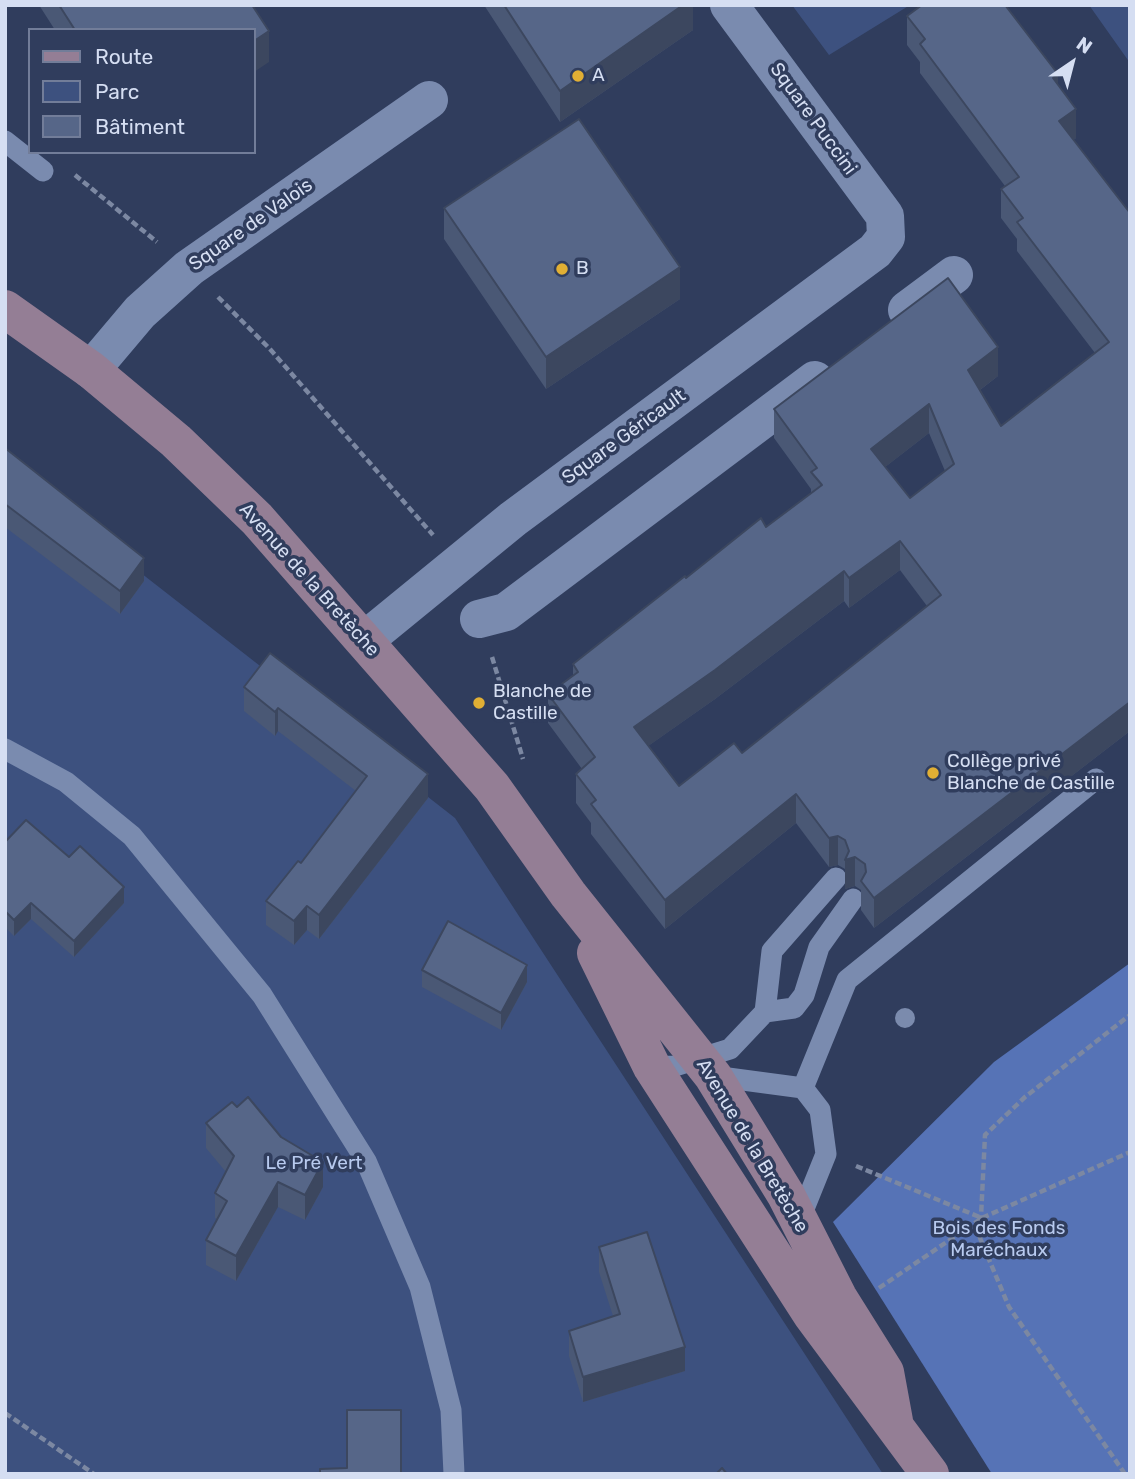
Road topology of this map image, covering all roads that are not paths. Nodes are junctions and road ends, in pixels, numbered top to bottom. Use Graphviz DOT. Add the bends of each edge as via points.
graph roads {
  1 [pos="729,5"];
  2 [pos="429,100"];
  3 [pos="5,141"];
  4 [pos="43,171"];
  5 [pos="886,237"];
  6 [pos="954,275"];
  7 [pos="5,309"];
  8 [pos="877,332"];
  9 [pos="845,357"];
  10 [pos="91,370"];
  11 [pos="479,619"];
  12 [pos="365,640"];
  13 [pos="5,749"];
  14 [pos="1096,779"];
  15 [pos="836,877"];
  16 [pos="568,894"];
  17 [pos="853,899"];
  18 [pos="765,1012"];
  19 [pos="652,1067"];
  20 [pos="706,1067"];
  21 [pos="803,1088"];
  22 [pos="799,1221"];
  23 [pos="894,1421"];
  24 [pos="454,1474"];
  25 [pos="930,1474"];
  1 -- 5 [label="street, Square Puccini" via="885,216"];
  2 -- 10 [label="street, Square de Valois" via="189,268 140,312"];
  3 -- 4 [label="lane"];
  5 -- 12 [label="street, Square Géricault" via="875,251 524,511"];
  6 -- 8 [label="street"];
  7 -- 10 [label="street, Avenue de la Bretèche"];
  9 -- 11 [label="street" via="506,612"];
  10 -- 12 [label="street, Avenue de la Bretèche" via="176,441 257,519"];
  12 -- 16 [label="street, Avenue de la Bretèche" via="492,787"];
  13 -- 24 [label="lane" via="66,782 132,836 262,995 359,1150 420,1287 451,1410"];
  14 -- 21 [label="lane" via="847,981"];
  15 -- 18 [label="lane" via="772,951"];
  16 -- 19 [label="street, Avenue de la Bretèche"];
  16 -- 20 [label="street, Avenue de la Bretèche"];
  17 -- 18 [label="lane" via="820,947 804,995 794,1008"];
  18 -- 20 [label="lane"];
  19 -- 20 [label="lane"];
  19 -- 23 [label="street, Avenue de la Bretèche" via="813,1315 866,1392"];
  20 -- 21 [label="lane"];
  20 -- 22 [label="street, Avenue de la Bretèche"];
  21 -- 22 [label="lane" via="820,1110 826,1154"];
  22 -- 23 [label="street, Avenue de la Bretèche" via="885,1372"];
  23 -- 25 [label="street, Avenue de la Bretèche"];
}
